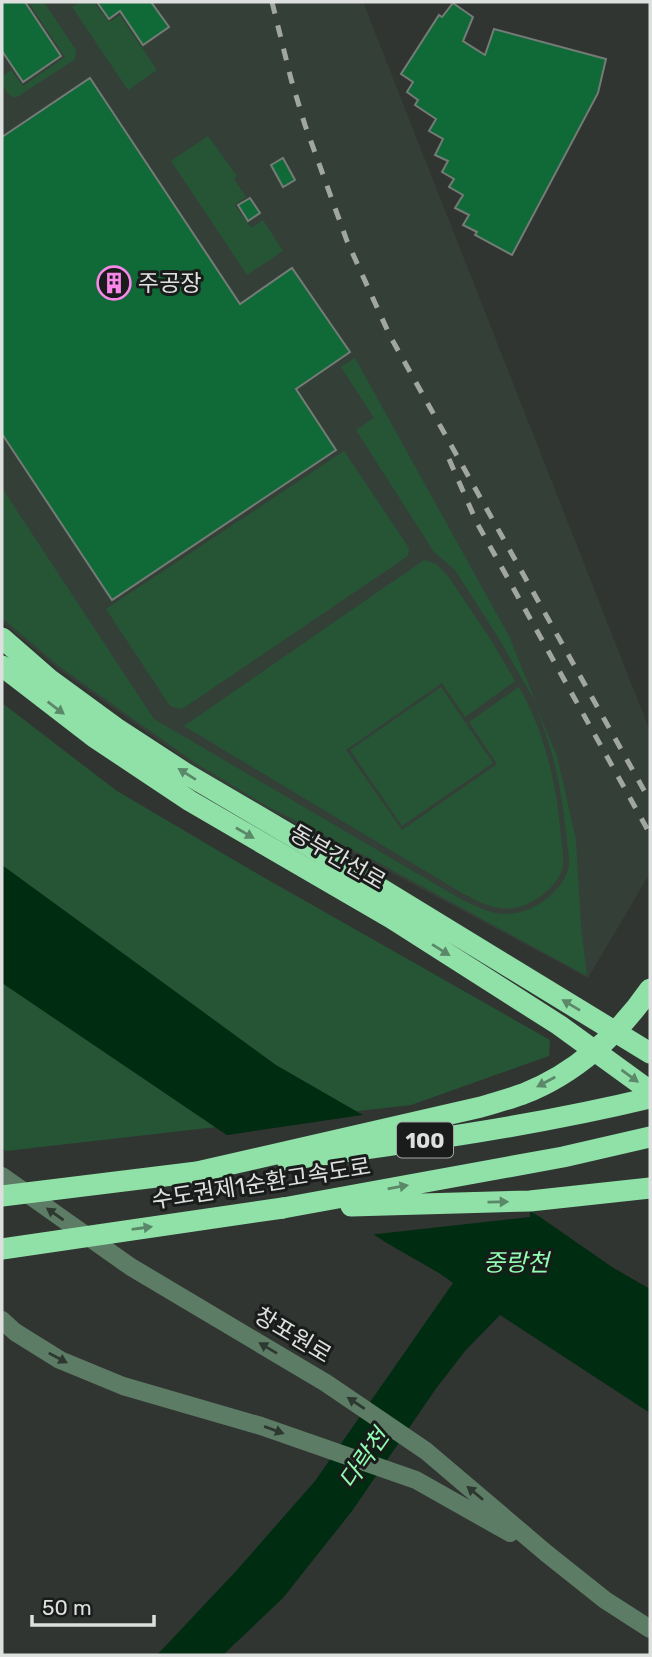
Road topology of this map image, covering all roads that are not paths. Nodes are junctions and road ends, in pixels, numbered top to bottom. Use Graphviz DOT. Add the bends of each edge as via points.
graph roads {
  1 [pos="2,638"];
  2 [pos="2,666"];
  3 [pos="650,989"];
  4 [pos="650,1053"];
  5 [pos="650,1091"];
  6 [pos="650,1098"];
  7 [pos="650,1137"];
  8 [pos="197,1172"];
  9 [pos="2,1176"];
  10 [pos="650,1188"];
  11 [pos="2,1196"];
  12 [pos="283,1208"];
  13 [pos="2,1249"];
  14 [pos="2,1320"];
  15 [pos="546,1553"];
  16 [pos="650,1629"];
  4 -- 1 [label="highway, 동부간선로, one-way" via="185,773 49,679"];
  2 -- 5 [label="highway, 동부간선로, one-way" via="94,737 190,801 402,925 559,1025"];
  3 -- 8 [label="highway, one-way, bridge" via="597,1049 522,1094 436,1119"];
  6 -- 8 [label="highway, 수도권제1순환고속도로 / 100, bridge" via="482,1132"];
  12 -- 7 [label="highway, 수도권제1순환고속도로 / 100, one-way"];
  8 -- 11 [label="highway, 수도권제1순환고속도로 / 100, bridge"];
  15 -- 9 [label="street, 창포원로, one-way" via="426,1451 326,1383 131,1267"];
  12 -- 10 [label="highway, one-way" via="530,1201"];
  13 -- 12 [label="highway, 수도권제1순환고속도로 / 100, one-way, bridge"];
  14 -- 15 [label="street, 창포원로, one-way" via="60,1360 123,1386 261,1426 416,1480"];
  15 -- 16 [label="street, 창포원로"];
}
